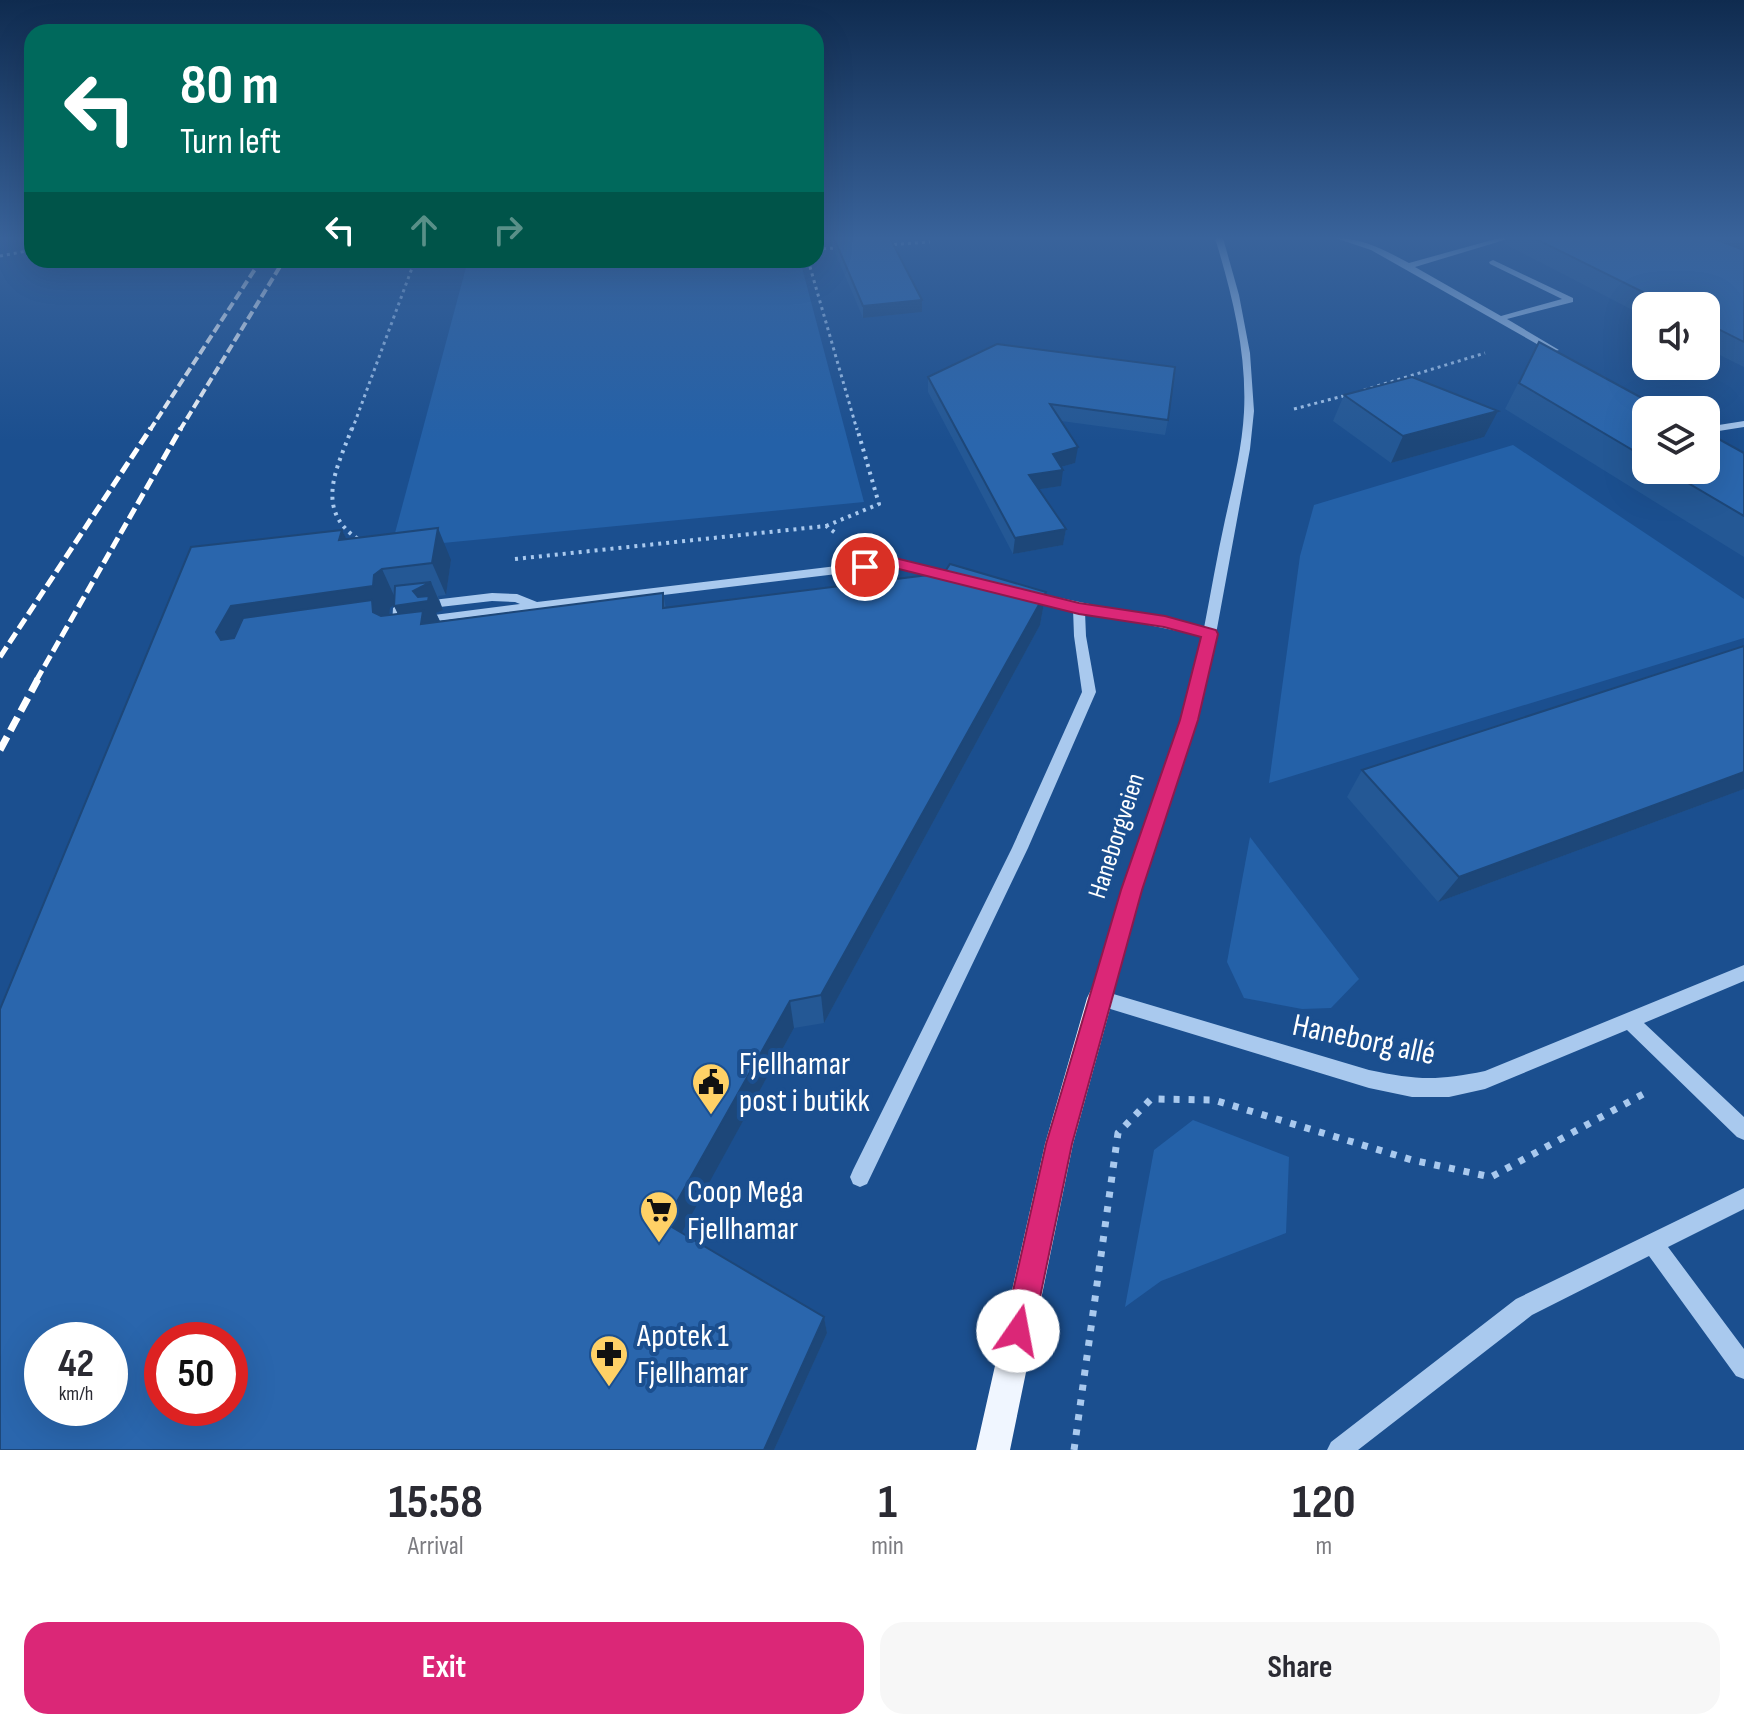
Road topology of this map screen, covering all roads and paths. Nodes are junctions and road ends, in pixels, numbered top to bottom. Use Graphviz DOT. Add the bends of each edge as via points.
graph roads {
  1 [pos="398,306"];
  2 [pos="821,306"];
  3 [pos="1237,306"];
  4 [pos="1475,306"];
  5 [pos="1549,306"];
  6 [pos="1498,319"];
  7 [pos="1494,350"];
  8 [pos="1567,357"];
  9 [pos="1294,409"];
  10 [pos="1744,424"];
  11 [pos="1720,429"];
  12 [pos="826,526"];
  13 [pos="360,540"];
  14 [pos="501,561"];
  15 [pos="895,563"];
  16 [pos="972,582"];
  17 [pos="1018,593"];
  18 [pos="536,607"];
  19 [pos="1079,608"];
  20 [pos="434,619"];
  21 [pos="398,624"];
  22 [pos="382,626"];
  23 [pos="1210,634"];
  24 [pos="1744,973"];
  25 [pos="1100,998"];
  26 [pos="1629,1020"];
  27 [pos="1683,1073"];
  28 [pos="1744,1130"];
  29 [pos="860,1177"];
  30 [pos="1744,1198"];
  31 [pos="1654,1245"];
  32 [pos="1744,1368"];
  33 [pos="993,1450"];
  34 [pos="1074,1450"];
  35 [pos="1339,1450"];
  1 -- 13 [label="path" via="330,487 335,513"];
  2 -- 12 [label="path" via="879,504"];
  3 -- 23 [label="street, Haneborgveien" via="1249,413"];
  4 -- 6 [label="street"];
  5 -- 6 [label="street"];
  6 -- 8 [label="street"];
  7 -- 9 [label="path"];
  10 -- 11 [label="street"];
  12 -- 14 [label="path"];
  12 -- 15 [label="path"];
  15 -- 16 [label="street"];
  15 -- 18 [label="street"];
  17 -- 19 [label="street"];
  18 -- 20 [label="street"];
  18 -- 21 [label="street" via="517,598 492,597 432,603 399,608"];
  18 -- 21 [label="street" via="494,627 397,642"];
  19 -- 23 [label="street"];
  19 -- 29 [label="street" via="1089,692 1020,848"];
  21 -- 22 [label="street"];
  23 -- 25 [label="street, Haneborgveien" via="1189,720"];
  24 -- 26 [label="street, Haneborg allé"];
  25 -- 26 [label="street, Haneborg allé" via="1412,1088 1449,1088 1485,1080"];
  25 -- 33 [label="main road, Haneborgveien" via="1059,1144"];
  26 -- 27 [label="street"];
  27 -- 28 [label="street"];
  27 -- 34 [label="path" via="1491,1177 1412,1160 1214,1100 1151,1099 1118,1133"];
  30 -- 31 [label="street"];
  31 -- 32 [label="street"];
  31 -- 35 [label="street" via="1524,1307"];
}
